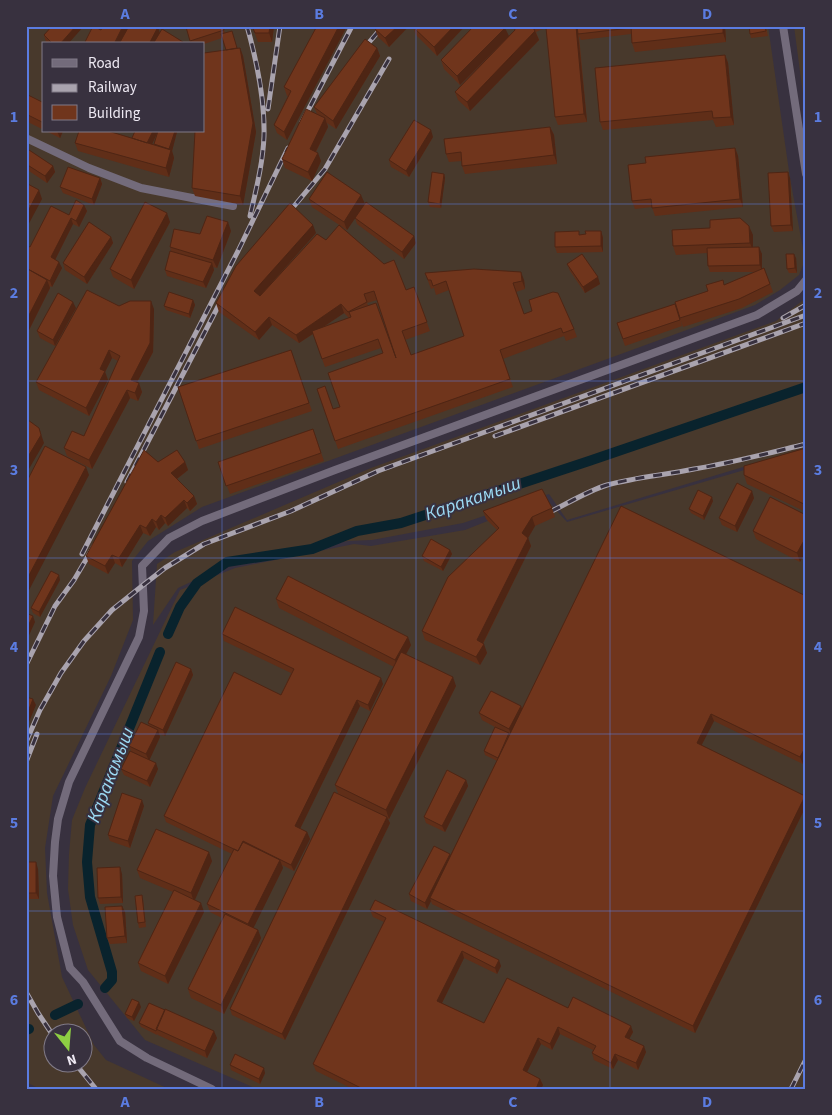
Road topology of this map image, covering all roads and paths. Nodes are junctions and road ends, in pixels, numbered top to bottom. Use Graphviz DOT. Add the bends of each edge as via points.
graph roads {
  1 [pos="783,26"];
  2 [pos="26,138"];
  3 [pos="806,174"];
  4 [pos="233,206"];
  5 [pos="806,280"];
  6 [pos="212,1089"];
  1 -- 3 [label="street"];
  2 -- 4 [label="street" via="141,188"];
  5 -- 6 [label="street" via="797,291 757,315 202,521 169,538 142,566 144,611 139,637 68,782 58,819 53,876 56,917 70,968 83,982 120,1041 147,1058"];
}
